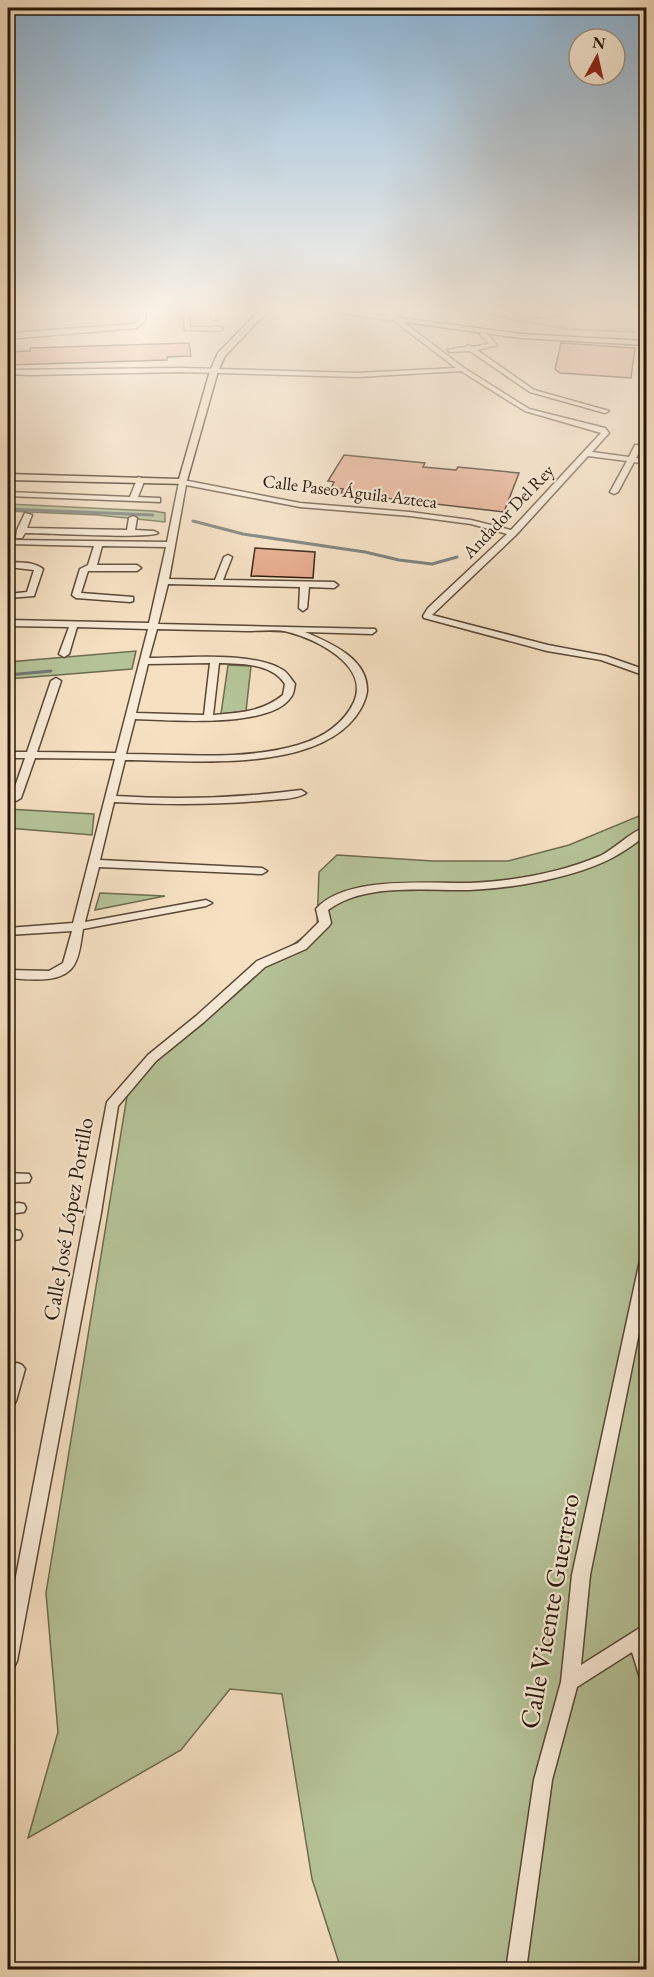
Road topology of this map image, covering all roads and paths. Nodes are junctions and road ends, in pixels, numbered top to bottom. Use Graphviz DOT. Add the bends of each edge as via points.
graph roads {
  1 [pos="206,400"];
  2 [pos="511,400"];
  3 [pos="554,400"];
  4 [pos="593,408"];
  5 [pos="605,411"];
  6 [pos="580,416"];
  7 [pos="638,447"];
  8 [pos="586,453"];
  9 [pos="632,460"];
  10 [pos="646,462"];
  11 [pos="8,477"];
  12 [pos="141,480"];
  13 [pos="183,482"];
  14 [pos="614,492"];
  15 [pos="8,494"];
  16 [pos="133,499"];
  17 [pos="157,500"];
  18 [pos="28,515"];
  19 [pos="133,518"];
  20 [pos="100,519"];
  21 [pos="21,530"];
  22 [pos="95,532"];
  23 [pos="130,533"];
  24 [pos="513,533"];
  25 [pos="154,534"];
  26 [pos="12,542"];
  27 [pos="99,544"];
  28 [pos="172,545"];
  29 [pos="228,557"];
  30 [pos="8,566"];
  31 [pos="92,567"];
  32 [pos="137,568"];
  33 [pos="164,581"];
  34 [pos="218,582"];
  35 [pos="305,584"];
  36 [pos="334,585"];
  37 [pos="8,596"];
  38 [pos="130,599"];
  39 [pos="303,608"];
  40 [pos="8,623"];
  41 [pos="74,624"];
  42 [pos="153,626"];
  43 [pos="288,629"];
  44 [pos="372,631"];
  45 [pos="64,654"];
  46 [pos="144,661"];
  47 [pos="215,662"];
  48 [pos="646,673"];
  49 [pos="56,681"];
  50 [pos="131,716"];
  51 [pos="208,718"];
  52 [pos="8,755"];
  53 [pos="31,755"];
  54 [pos="120,757"];
  55 [pos="302,794"];
  56 [pos="16,798"];
  57 [pos="110,800"];
  58 [pos="646,830"];
  59 [pos="94,863"];
  60 [pos="262,871"];
  61 [pos="206,903"];
  62 [pos="79,926"];
  63 [pos="8,931"];
  64 [pos="8,974"];
  65 [pos="8,1178"];
  66 [pos="24,1178"];
  67 [pos="646,1265"];
  68 [pos="17,1369"];
  69 [pos="8,1401"];
  70 [pos="12,1614"];
  71 [pos="642,1635"];
  72 [pos="8,1661"];
  73 [pos="646,1672"];
  74 [pos="570,1682"];
  75 [pos="516,1970"];
  1 -- 13 [label="main road"];
  2 -- 8 [label="street, Andador Del Rey" via="526,410 602,430 605,433"];
  3 -- 4 [label="street"];
  4 -- 5 [label="street"];
  4 -- 6 [label="street"];
  7 -- 9 [label="street"];
  8 -- 9 [label="street"];
  8 -- 24 [label="street, Andador Del Rey"];
  9 -- 10 [label="street"];
  9 -- 14 [label="street"];
  11 -- 12 [label="main road"];
  12 -- 13 [label="main road"];
  12 -- 16 [label="street"];
  13 -- 24 [label="street, Calle Paseo Águila Azteca" via="300,505 471,522"];
  13 -- 28 [label="street"];
  15 -- 16 [label="street"];
  16 -- 17 [label="street"];
  18 -- 21 [label="street"];
  19 -- 23 [label="street"];
  20 -- 22 [label="street"];
  21 -- 22 [label="street" via="59,528"];
  21 -- 26 [label="street"];
  22 -- 23 [label="street"];
  23 -- 25 [label="street"];
  24 -- 48 [label="street, Andador Del Rey" via="427,614 430,618 603,658"];
  26 -- 27 [label="street"];
  27 -- 28 [label="street"];
  27 -- 31 [label="street"];
  28 -- 33 [label="street"];
  29 -- 34 [label="street"];
  30 -- 37 [label="street" via="39,569 31,594"];
  31 -- 32 [label="street"];
  31 -- 38 [label="street" via="83,571 76,596"];
  33 -- 34 [label="street"];
  33 -- 42 [label="street"];
  34 -- 35 [label="street"];
  35 -- 36 [label="street"];
  35 -- 39 [label="street"];
  40 -- 41 [label="street"];
  41 -- 42 [label="street"];
  41 -- 45 [label="street"];
  42 -- 43 [label="street"];
  42 -- 46 [label="street"];
  43 -- 44 [label="street"];
  43 -- 54 [label="street" via="328,646 348,660 363,683 361,700 336,731 268,755 207,759"];
  46 -- 47 [label="street"];
  46 -- 50 [label="street"];
  47 -- 51 [label="street"];
  47 -- 51 [label="street" via="264,664 282,672 290,684 288,696 275,707 255,714"];
  49 -- 53 [label="street"];
  50 -- 51 [label="street"];
  50 -- 54 [label="street"];
  52 -- 53 [label="street"];
  53 -- 54 [label="street"];
  53 -- 56 [label="street"];
  54 -- 57 [label="street"];
  55 -- 57 [label="street" via="211,803"];
  57 -- 59 [label="street"];
  58 -- 70 [label="street, Calle José López Portillo" via="597,861 546,875 486,885 402,887 341,896 328,902 322,909 325,923 302,946 261,964 152,1058 125,1088 112,1105 94,1213"];
  59 -- 60 [label="street"];
  59 -- 62 [label="street"];
  61 -- 62 [label="street"];
  62 -- 63 [label="street"];
  62 -- 64 [label="street" via="69,964 60,973"];
  65 -- 66 [label="street"];
  67 -- 74 [label="street, Calle Vicente Guerrero" via="581,1575"];
  68 -- 69 [label="street"];
  70 -- 72 [label="street"];
  71 -- 73 [label="street"];
  71 -- 74 [label="street"];
  74 -- 75 [label="street, Calle Vicente Guerrero" via="543,1780"];
}
